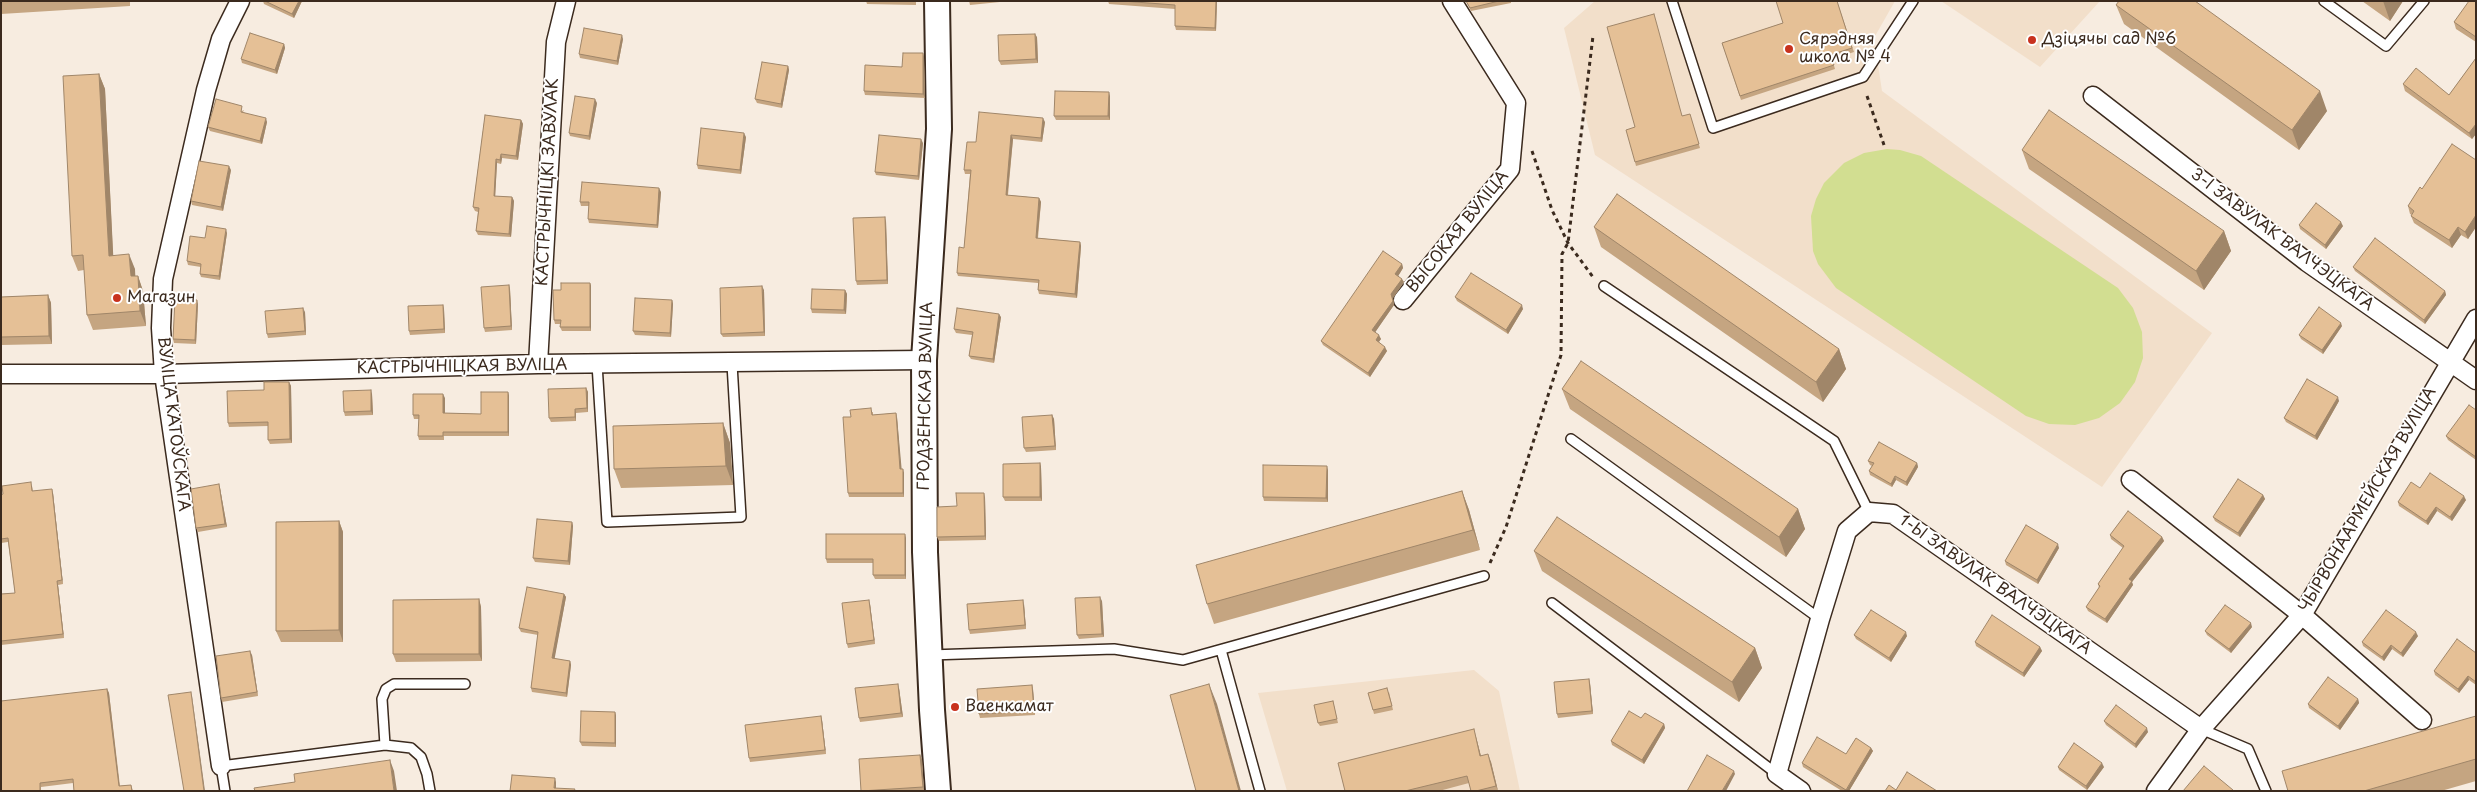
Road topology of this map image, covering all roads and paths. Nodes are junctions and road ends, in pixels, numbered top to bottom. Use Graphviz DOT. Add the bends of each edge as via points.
graph roads {
  1 [pos="240,1"];
  2 [pos="566,1"];
  3 [pos="937,1"];
  4 [pos="1452,1"];
  5 [pos="1672,1"];
  6 [pos="1913,1"];
  7 [pos="2324,1"];
  8 [pos="2424,1"];
  9 [pos="1592,36"];
  10 [pos="1867,96"];
  11 [pos="2093,96"];
  12 [pos="1884,145"];
  13 [pos="1531,148"];
  14 [pos="1568,243"];
  15 [pos="1604,286"];
  16 [pos="1403,300"];
  17 [pos="2476,319"];
  18 [pos="924,360"];
  19 [pos="2450,362"];
  20 [pos="538,364"];
  21 [pos="597,364"];
  22 [pos="732,364"];
  23 [pos="1,374"];
  24 [pos="164,374"];
  25 [pos="2476,380"];
  26 [pos="1571,439"];
  27 [pos="2131,480"];
  28 [pos="1869,512"];
  29 [pos="1484,576"];
  30 [pos="1552,602"];
  31 [pos="2302,615"];
  32 [pos="1820,619"];
  33 [pos="1221,650"];
  34 [pos="929,655"];
  35 [pos="465,684"];
  36 [pos="2422,720"];
  37 [pos="2201,728"];
  38 [pos="384,745"];
  39 [pos="221,766"];
  40 [pos="1777,774"];
  41 [pos="225,791"];
  42 [pos="430,791"];
  43 [pos="938,791"];
  44 [pos="1260,791"];
  45 [pos="1801,791"];
  46 [pos="2156,791"];
  47 [pos="2266,791"];
  1 -- 24 [label="street, ВУЛІЦА КАТОЎСКАГА" via="221,39 206,90 163,279 161,328"];
  2 -- 20 [label="street, КАСТРЫЧНІЦКІ ЗАВУЛАК" via="556,42"];
  3 -- 18 [label="street, ГРОДЗЕНСКАЯ ВУЛІЦА" via="939,129"];
  4 -- 16 [label="street, ВЫСОКАЯ ВУЛІЦА" via="1516,103 1510,169"];
  5 -- 6 [label="lane" via="1713,128 1863,77"];
  7 -- 8 [label="lane" via="2386,46"];
  9 -- 14 [label="path"];
  10 -- 12 [label="path"];
  11 -- 19 [label="street, 3-І ЗАВУЛАК ВАЛЧЭЦКАГА" via="2306,262"];
  13 -- 14 [label="path" via="1552,210"];
  14 -- 15 [label="path" via="1588,273"];
  14 -- 29 [label="path" via="1562,254 1561,355 1506,527"];
  15 -- 28 [label="lane" via="1834,441"];
  17 -- 19 [label="street, ЧЫРВОНААРМЕЙСКАЯ ВУЛІЦА"];
  18 -- 22 [label="street, КАСТРЫЧНІЦКАЯ ВУЛІЦА"];
  18 -- 34 [label="street, ГРОДЗЕНСКАЯ ВУЛІЦА"];
  19 -- 25 [label="street, 3-І ЗАВУЛАК ВАЛЧЭЦКАГА"];
  19 -- 31 [label="street, ЧЫРВОНААРМЕЙСКАЯ ВУЛІЦА"];
  20 -- 21 [label="street, КАСТРЫЧНІЦКАЯ ВУЛІЦА"];
  20 -- 24 [label="street, КАСТРЫЧНІЦКАЯ ВУЛІЦА"];
  21 -- 22 [label="street, КАСТРЫЧНІЦКАЯ ВУЛІЦА"];
  21 -- 22 [label="lane" via="606,522 741,517"];
  23 -- 24 [label="street, КАСТРЫЧНІЦКАЯ ВУЛІЦА"];
  24 -- 39 [label="street, ВУЛІЦА КАТОЎСКАГА"];
  26 -- 32 [label="lane"];
  27 -- 31 [label="street"];
  28 -- 32 [label="street" via="1847,531"];
  28 -- 37 [label="street, 1-Ы ЗАВУЛАК ВАЛЧЭЦКАГА" via="1894,514"];
  29 -- 33 [label="lane"];
  30 -- 40 [label="lane"];
  31 -- 36 [label="street"];
  31 -- 37 [label="street, ЧЫРВОНААРМЕЙСКАЯ ВУЛІЦА"];
  32 -- 40 [label="street"];
  33 -- 34 [label="lane" via="1183,660 1114,649"];
  33 -- 44 [label="lane"];
  34 -- 43 [label="street, ГРОДЗЕНСКАЯ ВУЛІЦА"];
  35 -- 38 [label="lane" via="394,684 386,689 382,699"];
  37 -- 46 [label="street, ЧЫРВОНААРМЕЙСКАЯ ВУЛІЦА"];
  37 -- 47 [label="lane" via="2248,749"];
  38 -- 39 [label="lane"];
  38 -- 42 [label="lane" via="411,748 421,757"];
  39 -- 41 [label="lane"];
  40 -- 45 [label="street"];
}
